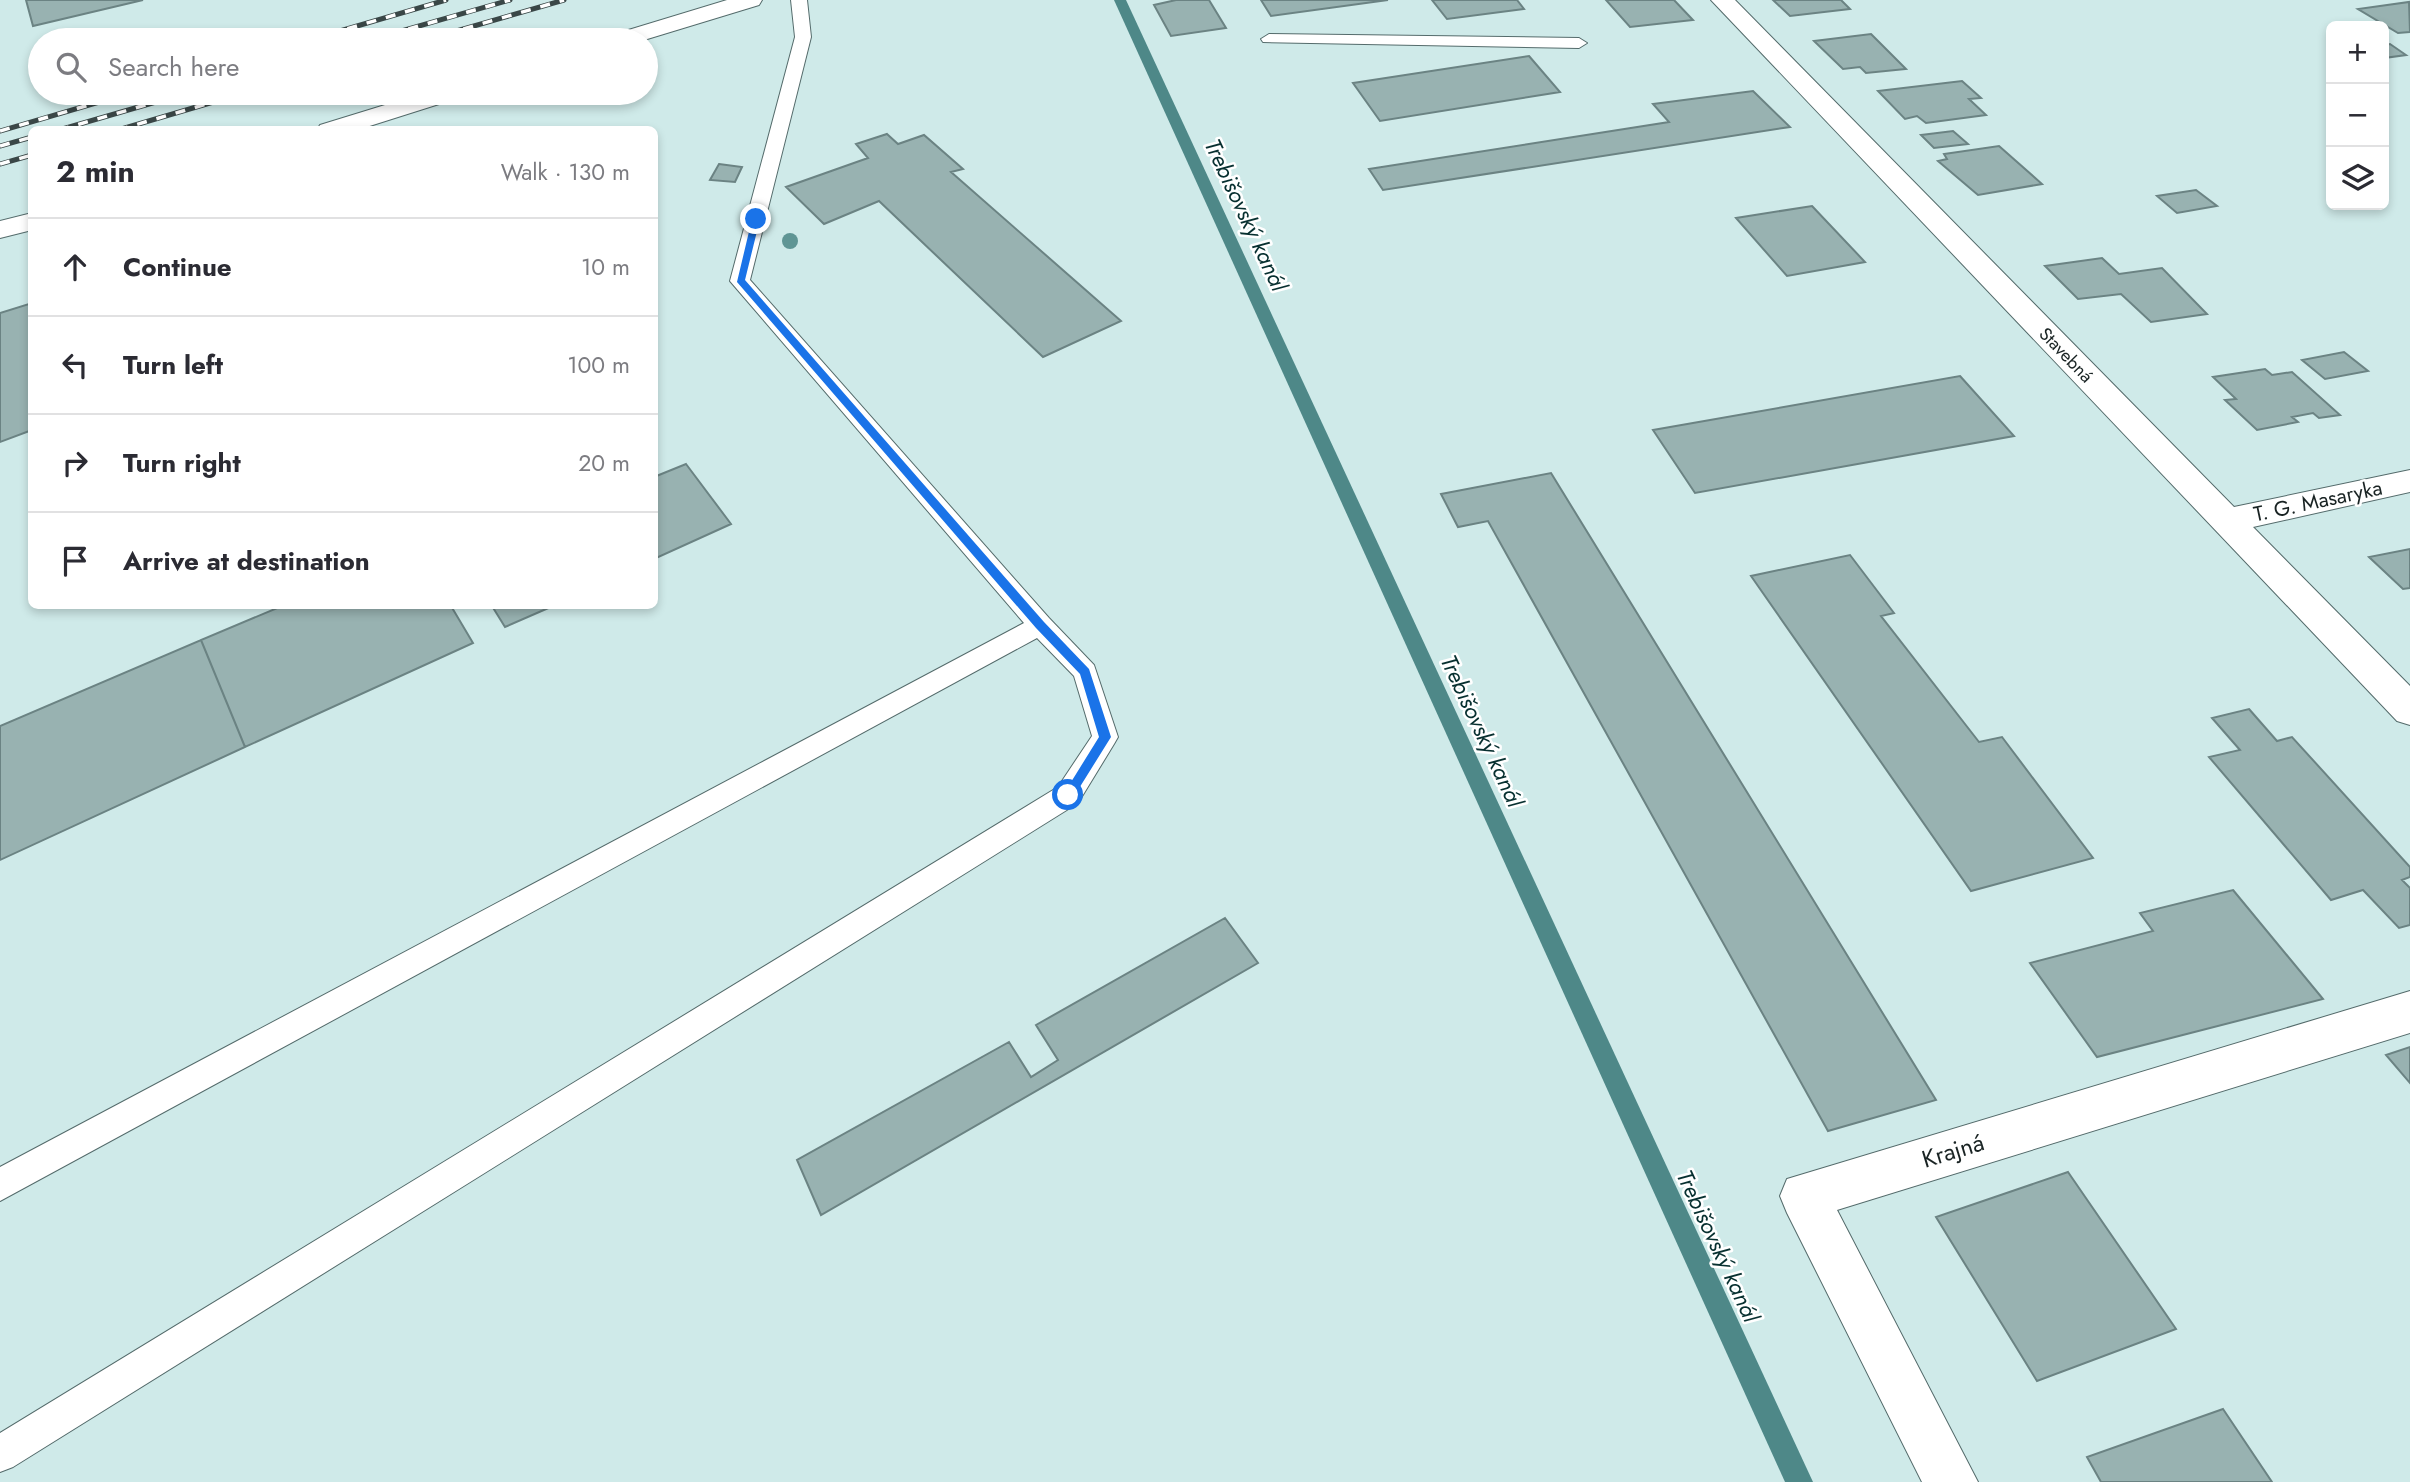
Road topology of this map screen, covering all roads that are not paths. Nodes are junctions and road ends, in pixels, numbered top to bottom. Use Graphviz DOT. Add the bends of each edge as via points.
graph roads {
  1 [pos="751,0"];
  2 [pos="799,0"];
  3 [pos="1722,0"];
  4 [pos="658,28"];
  5 [pos="1269,39"];
  6 [pos="1579,43"];
  7 [pos="410,105"];
  8 [pos="342,126"];
  9 [pos="28,222"];
  10 [pos="0,230"];
  11 [pos="2410,481"];
  12 [pos="2225,520"];
  13 [pos="1040,625"];
  14 [pos="2410,710"];
  15 [pos="2410,1012"];
  16 [pos="0,1185"];
  17 [pos="0,1454"];
  18 [pos="1951,1482"];
  1 -- 4 [label="street"];
  2 -- 13 [label="lane" via="803,37 740,281"];
  3 -- 12 [label="street, Stavebná"];
  5 -- 6 [label="lane"];
  7 -- 8 [label="street"];
  9 -- 10 [label="street"];
  11 -- 12 [label="street, T. G. Masaryka"];
  12 -- 14 [label="street, Stavebná"];
  13 -- 16 [label="lane"];
  13 -- 17 [label="lane" via="1085,672 1105,737 1068,795"];
  15 -- 18 [label="street, Krajná" via="1804,1196"];
}
